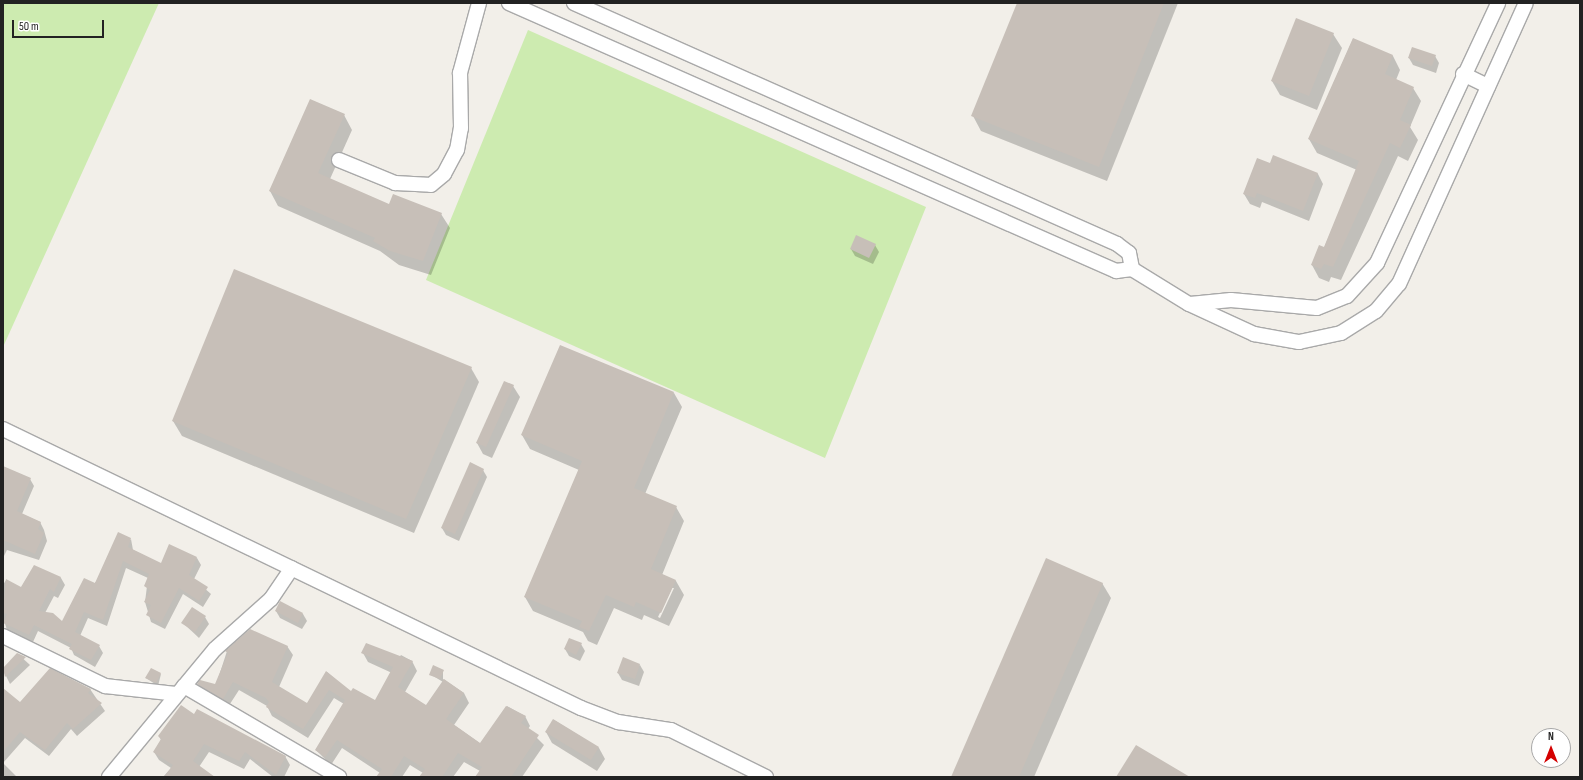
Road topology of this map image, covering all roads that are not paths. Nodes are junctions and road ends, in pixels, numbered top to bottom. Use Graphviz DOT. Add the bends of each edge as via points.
graph roads {
  1 [pos="479,3"];
  2 [pos="509,3"];
  3 [pos="574,3"];
  4 [pos="1498,3"];
  5 [pos="1526,3"];
  6 [pos="1464,74"];
  7 [pos="1488,86"];
  8 [pos="339,160"];
  9 [pos="1132,269"];
  10 [pos="1189,304"];
  11 [pos="3,429"];
  12 [pos="292,568"];
  13 [pos="3,636"];
  14 [pos="180,690"];
  15 [pos="151,694"];
  16 [pos="158,715"];
  17 [pos="109,777"];
  18 [pos="339,777"];
  19 [pos="766,777"];
  1 -- 8 [label="street" via="460,73 461,128 457,150 444,174 431,185 395,183"];
  2 -- 9 [label="street" via="1116,271"];
  3 -- 9 [label="street" via="1117,244 1129,254"];
  4 -- 6 [label="street"];
  5 -- 7 [label="street"];
  6 -- 7 [label="street"];
  6 -- 10 [label="street" via="1377,263 1347,296 1317,308 1231,300"];
  7 -- 10 [label="street" via="1424,235 1399,284 1376,311 1341,333 1299,342 1254,334"];
  9 -- 10 [label="street"];
  11 -- 12 [label="street"];
  12 -- 14 [label="street" via="270,599 229,634"];
  12 -- 19 [label="street" via="580,708 618,722 671,730"];
  13 -- 15 [label="street" via="105,686"];
  14 -- 15 [label="street"];
  14 -- 16 [label="street"];
  14 -- 18 [label="street"];
  15 -- 16 [label="street"];
  16 -- 17 [label="street"];
}
